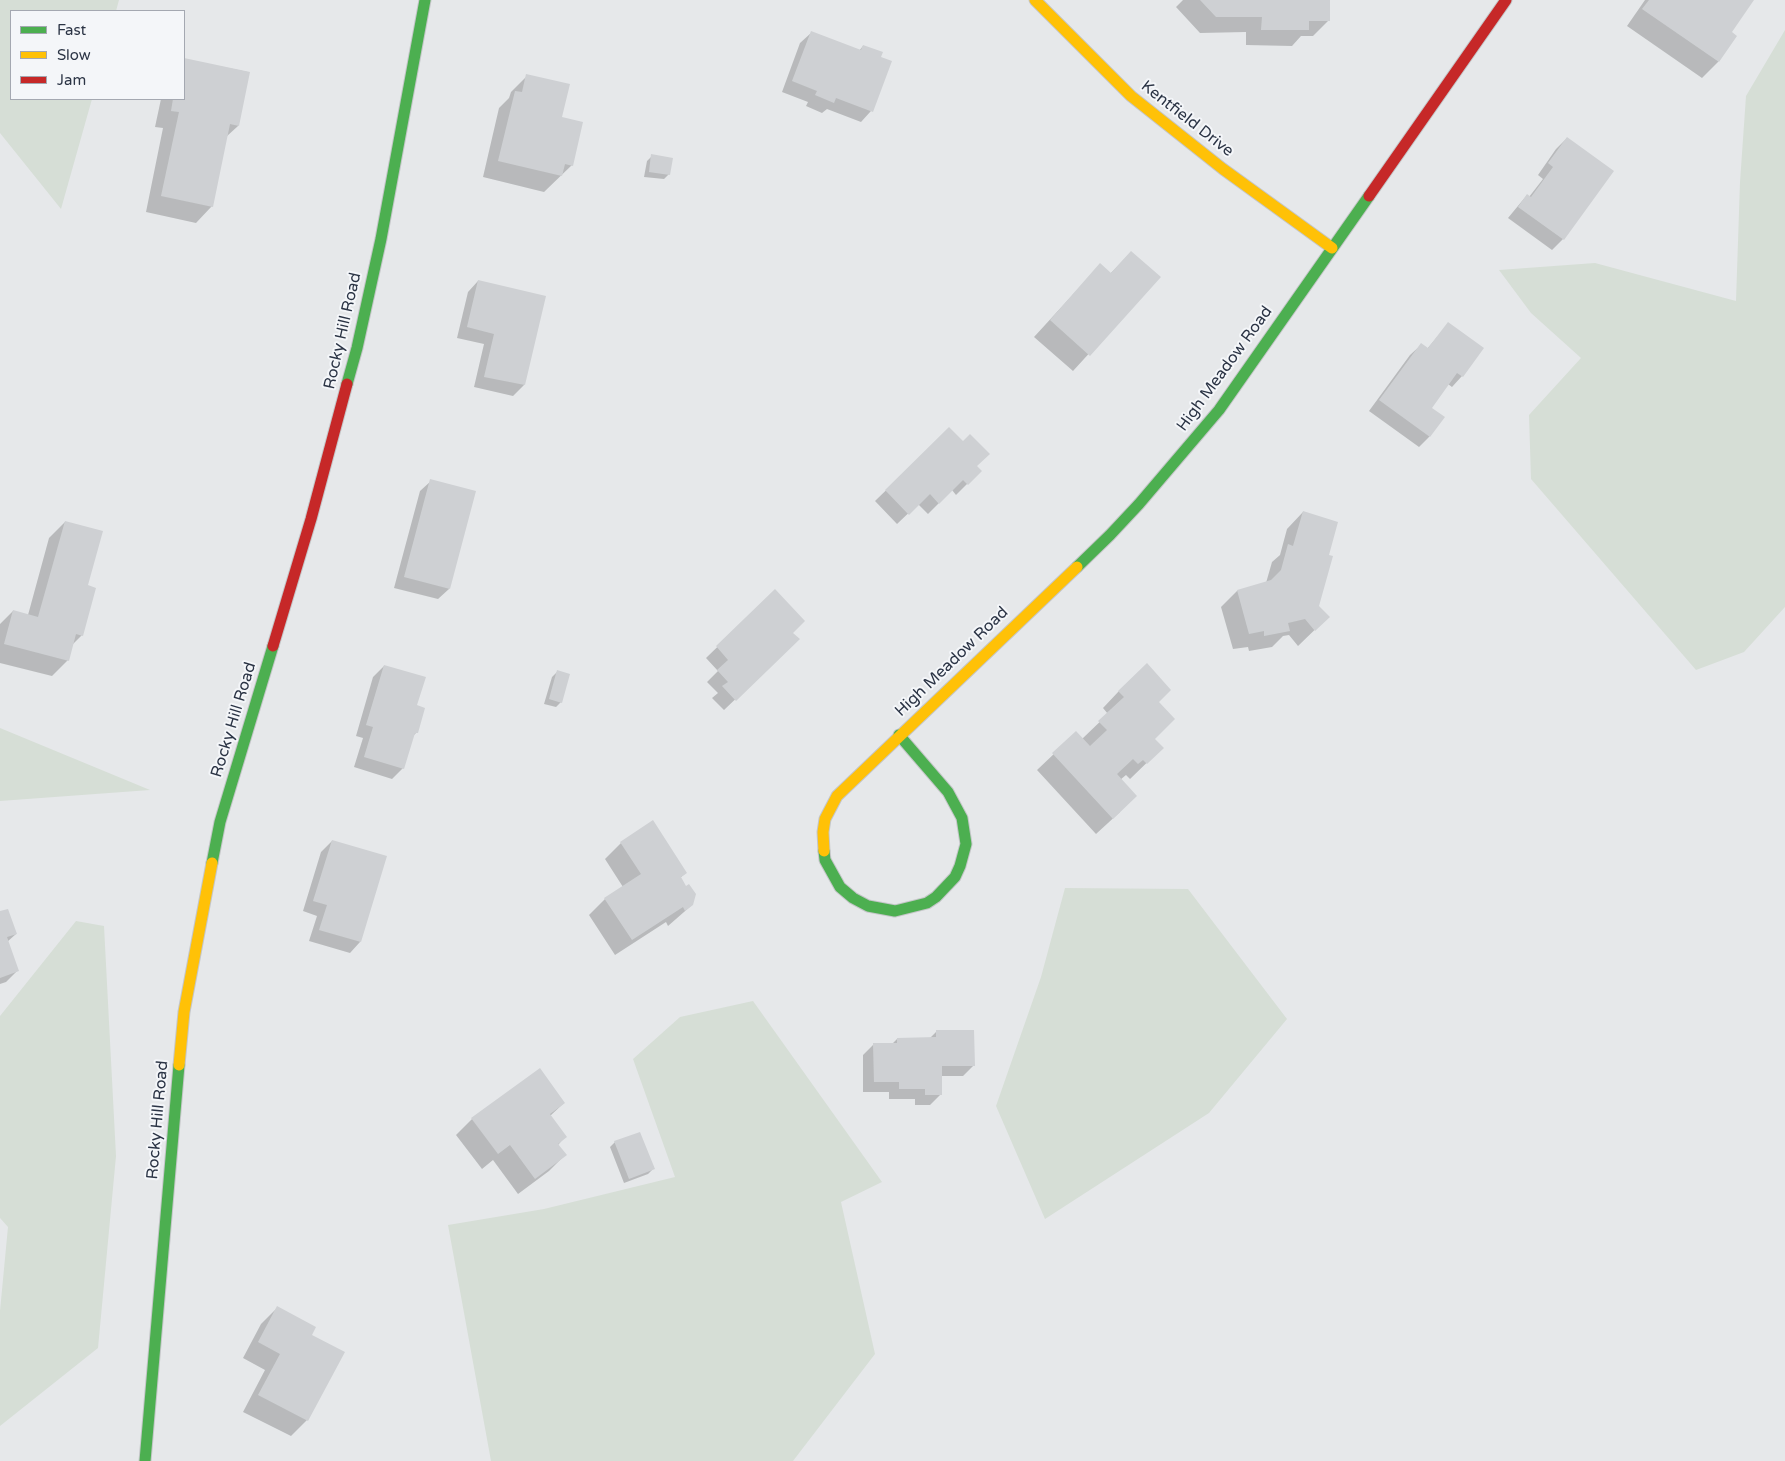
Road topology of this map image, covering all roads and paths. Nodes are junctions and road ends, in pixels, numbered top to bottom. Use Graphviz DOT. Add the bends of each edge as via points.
graph roads {
  1 [pos="425,0"];
  2 [pos="1035,0"];
  3 [pos="1506,0"];
  4 [pos="1332,248"];
  5 [pos="899,735"];
  6 [pos="145,1461"];
  1 -- 6 [label="street, Rocky Hill Road" via="381,239 357,348 311,519 220,822 184,1012"];
  2 -- 4 [label="street, Kentfield Drive" via="1131,96"];
  3 -- 4 [label="street, High Meadow Road"];
  4 -- 5 [label="street, High Meadow Road" via="1219,410 1139,504"];
  5 -- 5 [label="street, High Meadow Road" via="948,792 962,818 966,844 955,877 936,897 927,903 895,911 868,906 840,887 825,860 823,832 825,819 837,796"];
}
